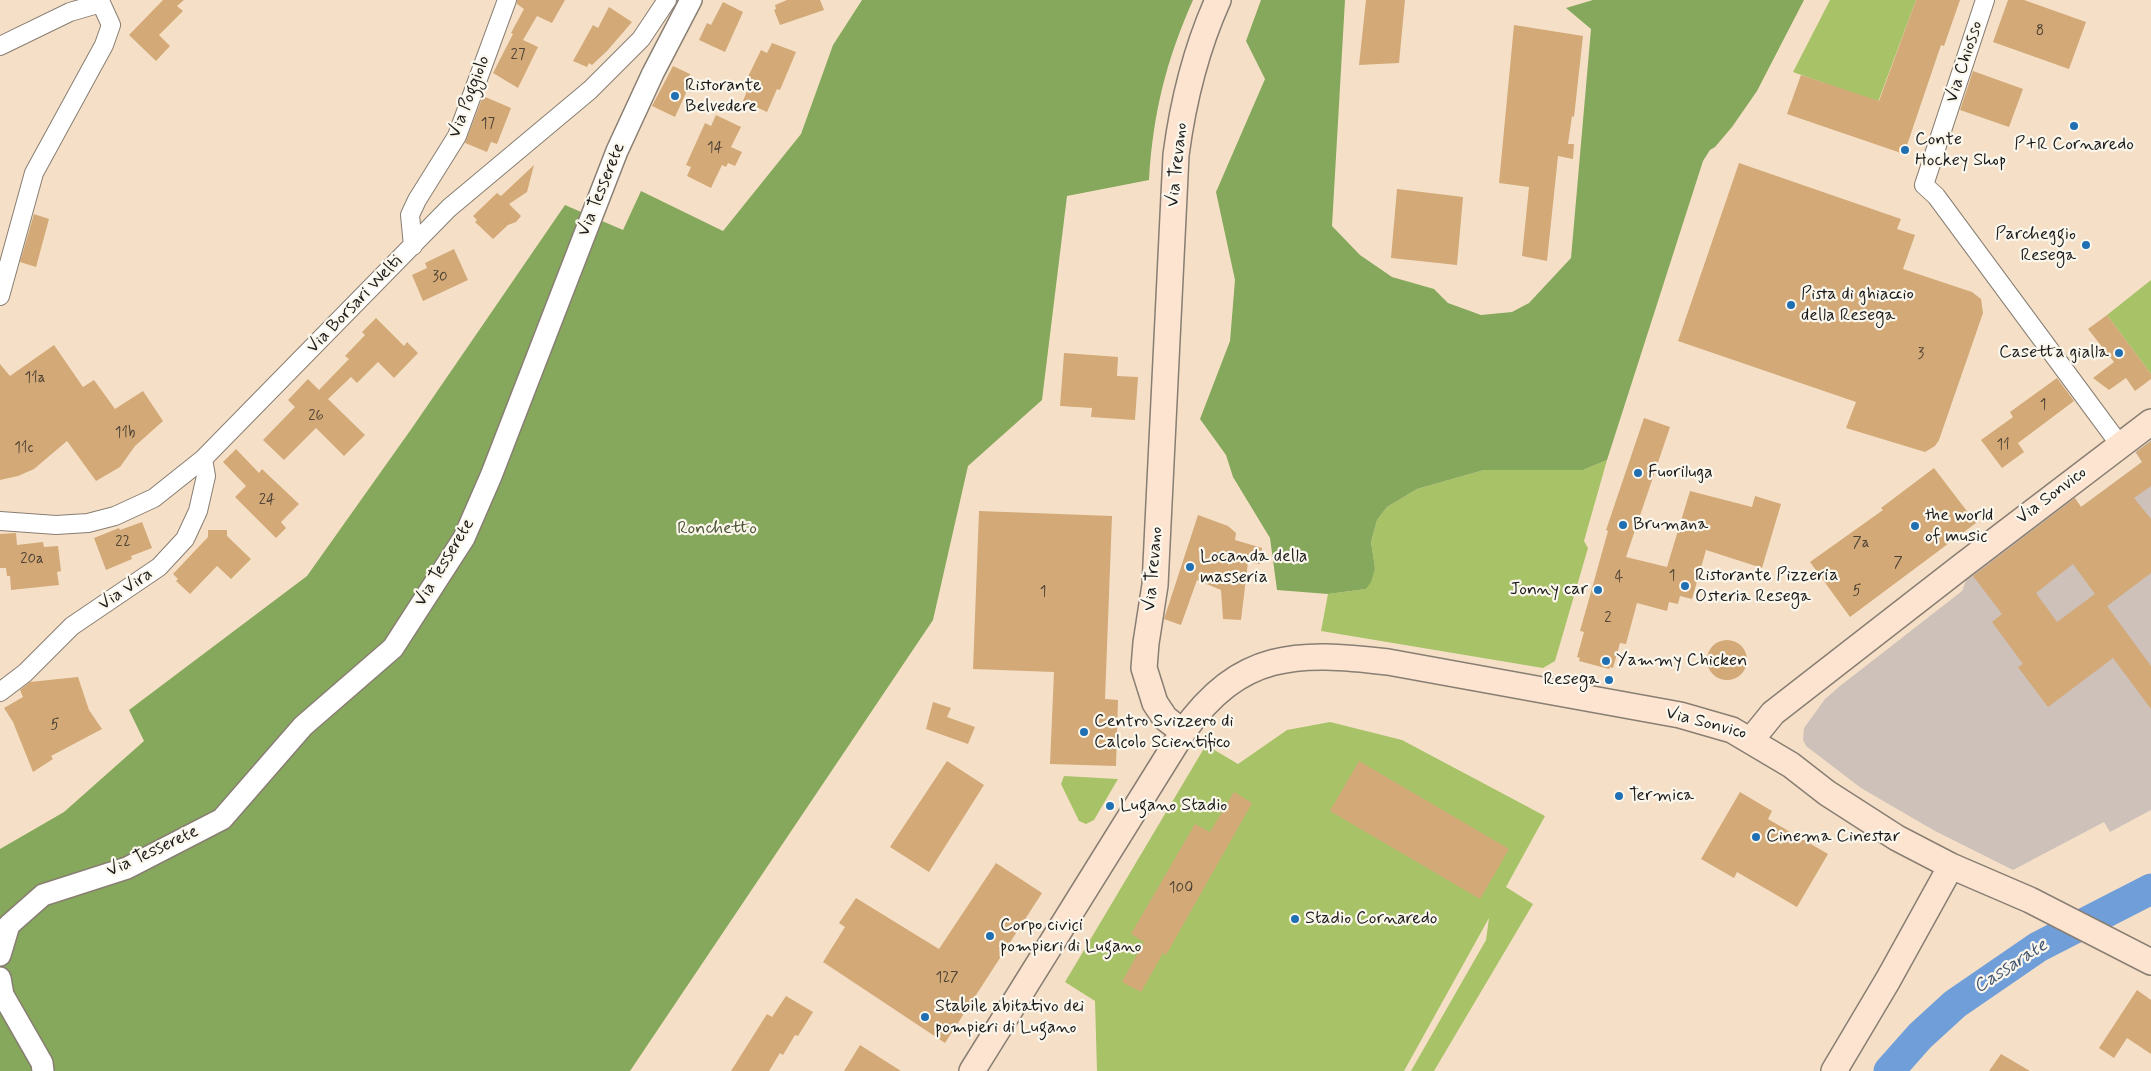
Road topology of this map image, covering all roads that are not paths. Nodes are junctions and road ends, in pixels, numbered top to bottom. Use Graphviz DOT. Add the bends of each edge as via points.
graph roads {
  1 [pos="507,0"];
  2 [pos="667,0"];
  3 [pos="691,0"];
  4 [pos="1218,0"];
  5 [pos="1985,0"];
  6 [pos="102,2"];
  7 [pos="0,46"];
  8 [pos="413,246"];
  9 [pos="0,296"];
  10 [pos="2151,422"];
  11 [pos="2120,445"];
  12 [pos="204,459"];
  13 [pos="0,522"];
  14 [pos="0,692"];
  15 [pos="1183,732"];
  16 [pos="1751,740"];
  17 [pos="1951,866"];
  18 [pos="0,955"];
  19 [pos="2151,962"];
  20 [pos="0,978"];
  21 [pos="43,1071"];
  22 [pos="972,1071"];
  23 [pos="1834,1071"];
  1 -- 8 [label="street, Via Poggiolo" via="457,136 410,215"];
  2 -- 8 [label="street, Via Borsari Welti" via="641,39 590,90 448,208"];
  3 -- 18 [label="street, Via Tesserete" via="616,151 464,538 393,648 303,726 222,819 127,868 43,895 9,925"];
  4 -- 15 [label="main road, Via Trevano" via="1194,68 1176,155 1155,585 1144,659 1146,678 1155,703 1165,718"];
  5 -- 11 [label="street, Via Chiosso" via="1924,185 1936,196"];
  6 -- 7 [label="street" via="70,12"];
  6 -- 9 [label="street" via="111,25 104,45 34,174"];
  8 -- 12 [label="street, Via Borsari Welti"];
  10 -- 11 [label="main road, Via Sonvico"];
  11 -- 16 [label="main road, Via Sonvico" via="1773,713"];
  12 -- 13 [label="street, Via Borsari Welti" via="154,498 115,516 88,523 56,525"];
  12 -- 14 [label="street, Via Vira" via="206,476 198,511 185,539 159,567 72,626"];
  15 -- 16 [label="main road, Via Sonvico" via="1216,692 1248,672 1295,658 1325,656 1388,662 1680,715 1732,730"];
  15 -- 22 [label="main road"];
  16 -- 17 [label="main road" via="1897,838"];
  17 -- 19 [label="main road" via="2030,900"];
  17 -- 23 [label="main road"];
  20 -- 21 [label="street" via="3,995 42,1063"];
}
